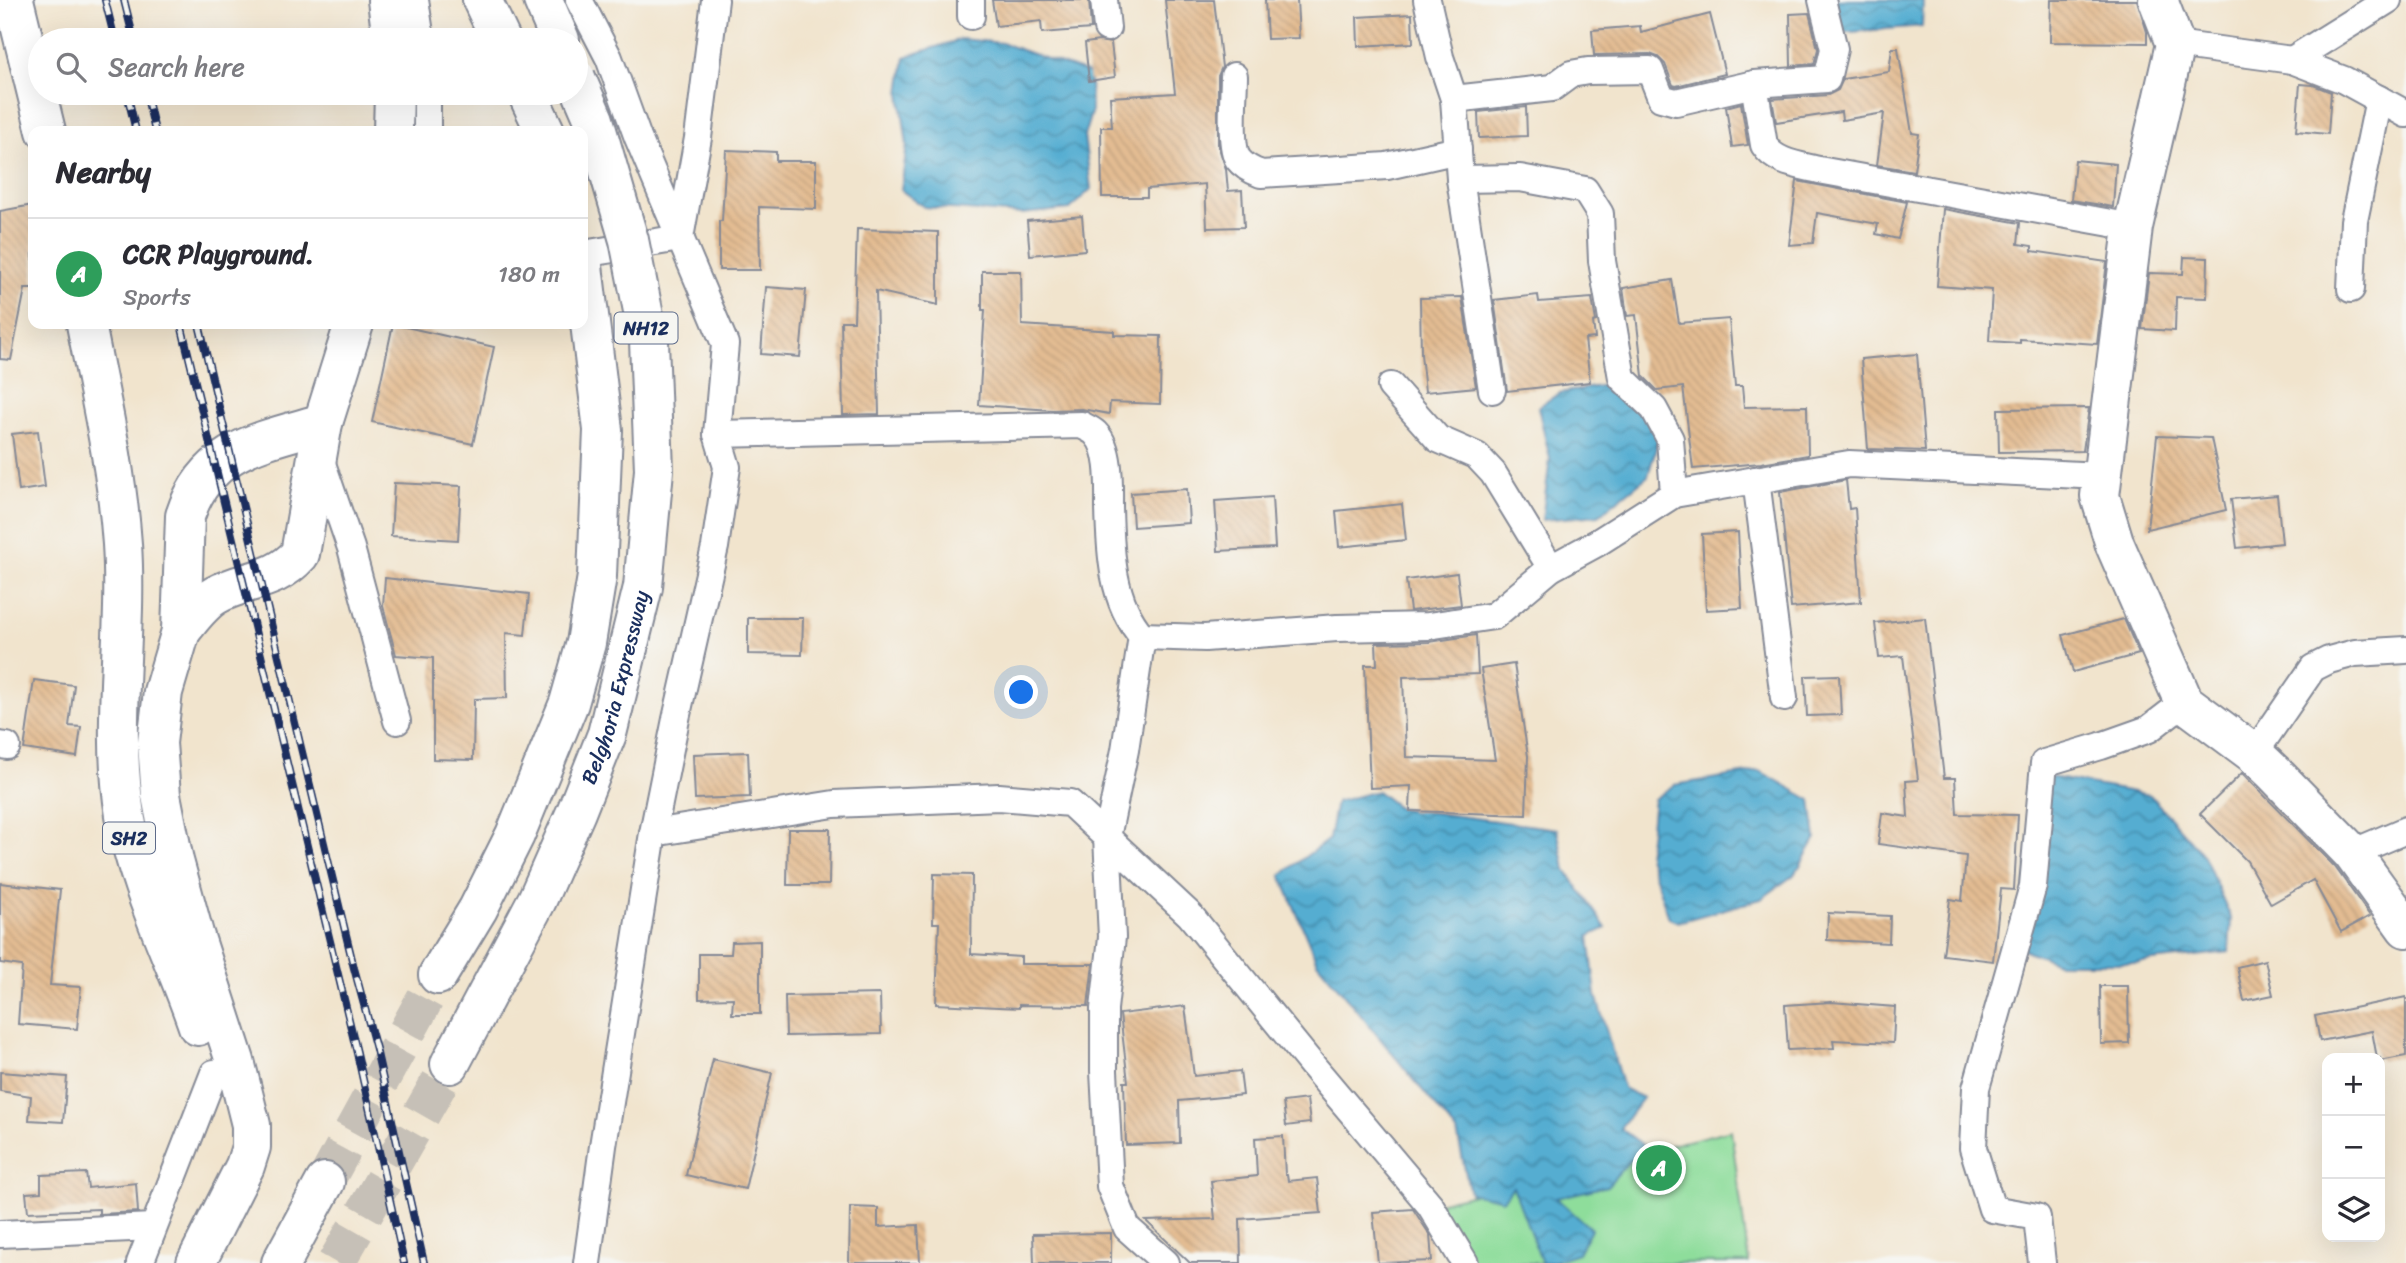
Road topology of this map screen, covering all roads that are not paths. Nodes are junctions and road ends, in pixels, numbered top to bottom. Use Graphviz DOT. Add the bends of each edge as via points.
graph roads {
  1 [pos="14,0"];
  2 [pos="387,0"];
  3 [pos="415,0"];
  4 [pos="482,0"];
  5 [pos="542,0"];
  6 [pos="579,0"];
  7 [pos="715,0"];
  8 [pos="1104,0"];
  9 [pos="1427,0"];
  10 [pos="1822,0"];
  11 [pos="2158,0"];
  12 [pos="2388,0"];
  13 [pos="390,28"];
  14 [pos="419,28"];
  15 [pos="495,28"];
  16 [pos="555,28"];
  17 [pos="1107,28"];
  18 [pos="2175,44"];
  19 [pos="28,57"];
  20 [pos="2292,60"];
  21 [pos="1234,76"];
  22 [pos="1754,84"];
  23 [pos="1454,99"];
  24 [pos="2379,99"];
  25 [pos="40,105"];
  26 [pos="394,105"];
  27 [pos="427,105"];
  28 [pos="533,105"];
  29 [pos="588,105"];
  30 [pos="2406,114"];
  31 [pos="45,126"];
  32 [pos="393,126"];
  33 [pos="427,126"];
  34 [pos="543,126"];
  35 [pos="1458,150"];
  36 [pos="1460,179"];
  37 [pos="2133,226"];
  38 [pos="680,238"];
  39 [pos="588,253"];
  40 [pos="2351,289"];
  41 [pos="588,308"];
  42 [pos="87,329"];
  43 [pos="353,329"];
  44 [pos="1391,386"];
  45 [pos="1492,390"];
  46 [pos="717,434"];
  47 [pos="321,439"];
  48 [pos="2101,477"];
  49 [pos="1756,480"];
  50 [pos="1674,494"];
  51 [pos="1551,568"];
  52 [pos="181,631"];
  53 [pos="1142,636"];
  54 [pos="2406,650"];
  55 [pos="1784,698"];
  56 [pos="2184,702"];
  57 [pos="397,721"];
  58 [pos="2254,754"];
  59 [pos="2406,830"];
  60 [pos="653,833"];
  61 [pos="1107,837"];
  62 [pos="2351,853"];
  63 [pos="2406,928"];
  64 [pos="438,975"];
  65 [pos="202,1001"];
  66 [pos="450,1064"];
  67 [pos="214,1073"];
  68 [pos="325,1182"];
  69 [pos="231,1194"];
  70 [pos="153,1227"];
  71 [pos="0,1234"];
  72 [pos="140,1263"];
  73 [pos="196,1263"];
  74 [pos="281,1263"];
  75 [pos="587,1263"];
  76 [pos="1166,1263"];
  77 [pos="1465,1263"];
  78 [pos="2042,1263"];
  1 -- 19 [label="main road"];
  2 -- 13 [label="main road"];
  3 -- 14 [label="street"];
  4 -- 15 [label="main road"];
  5 -- 16 [label="main road"];
  6 -- 38 [label="street" via="609,58"];
  7 -- 38 [label="street"];
  8 -- 17 [label="street"];
  9 -- 23 [label="street"];
  10 -- 22 [label="street" via="1834,49 1827,79"];
  11 -- 18 [label="main road"];
  12 -- 20 [label="street"];
  18 -- 20 [label="street"];
  18 -- 37 [label="main road"];
  20 -- 24 [label="street"];
  21 -- 35 [label="street" via="1237,158 1261,174 1387,166"];
  22 -- 23 [label="street" via="1676,102 1661,98 1650,70 1588,71 1571,74 1552,88"];
  22 -- 37 [label="street" via="1764,145 1782,160"];
  23 -- 35 [label="street"];
  24 -- 30 [label="street"];
  24 -- 40 [label="street" via="2354,221"];
  25 -- 31 [label="main road"];
  26 -- 32 [label="main road"];
  27 -- 33 [label="street"];
  28 -- 34 [label="main road"];
  29 -- 66 [label="main road, Belghoria Expressway / NH12, bridge" via="629,240 649,341 654,470 643,587 607,734 576,812 537,900"];
  35 -- 36 [label="street"];
  36 -- 45 [label="street"];
  36 -- 50 [label="street" via="1520,178 1585,190 1600,214 1602,261 1622,377 1654,409 1670,439"];
  37 -- 48 [label="main road"];
  38 -- 39 [label="street"];
  38 -- 46 [label="street" via="725,344"];
  41 -- 64 [label="main road, Belghoria Expressway / NH12" via="603,430 597,576 586,643 569,703 516,835"];
  42 -- 65 [label="main road, SH2" via="114,467 122,544 118,754 125,813 140,878"];
  43 -- 47 [label="main road, SH2"];
  44 -- 51 [label="street" via="1438,439 1477,456 1493,473"];
  46 -- 53 [label="street" via="1082,425 1097,434 1109,463 1117,590 1130,622"];
  46 -- 60 [label="street" via="727,467 715,547"];
  47 -- 52 [label="main road, SH2" via="300,554 287,568 217,595"];
  47 -- 52 [label="main road" via="262,441 215,465 201,479 185,516"];
  47 -- 57 [label="street"];
  48 -- 49 [label="street" via="1849,464"];
  48 -- 56 [label="main road" via="2100,496 2115,545"];
  49 -- 50 [label="street"];
  49 -- 55 [label="street"];
  50 -- 51 [label="street"];
  51 -- 53 [label="street" via="1494,616 1428,626 1205,638"];
  52 -- 65 [label="main road, SH2" via="163,692 157,743 161,795"];
  53 -- 61 [label="street"];
  54 -- 58 [label="street" via="2355,653 2313,668"];
  56 -- 58 [label="main road"];
  56 -- 78 [label="street" via="2149,729 2044,763 2033,886 1976,1088 1973,1148 1992,1209 2037,1217"];
  58 -- 62 [label="main road"];
  59 -- 62 [label="street"];
  60 -- 61 [label="street" via="834,804 999,797 1070,803"];
  60 -- 75 [label="street"];
  61 -- 76 [label="street" via="1112,937 1104,1009 1104,1071 1110,1186 1126,1228"];
  61 -- 77 [label="street" via="1190,915 1430,1205"];
  62 -- 63 [label="main road"];
  65 -- 67 [label="main road, SH2"];
  65 -- 69 [label="main road, SH2" via="235,1061 251,1125 251,1147"];
  67 -- 69 [label="main road, SH2" via="225,1124"];
  67 -- 70 [label="street"];
  68 -- 74 [label="main road"];
  69 -- 73 [label="main road, SH2"];
  70 -- 71 [label="street"];
  70 -- 72 [label="street"];
}
